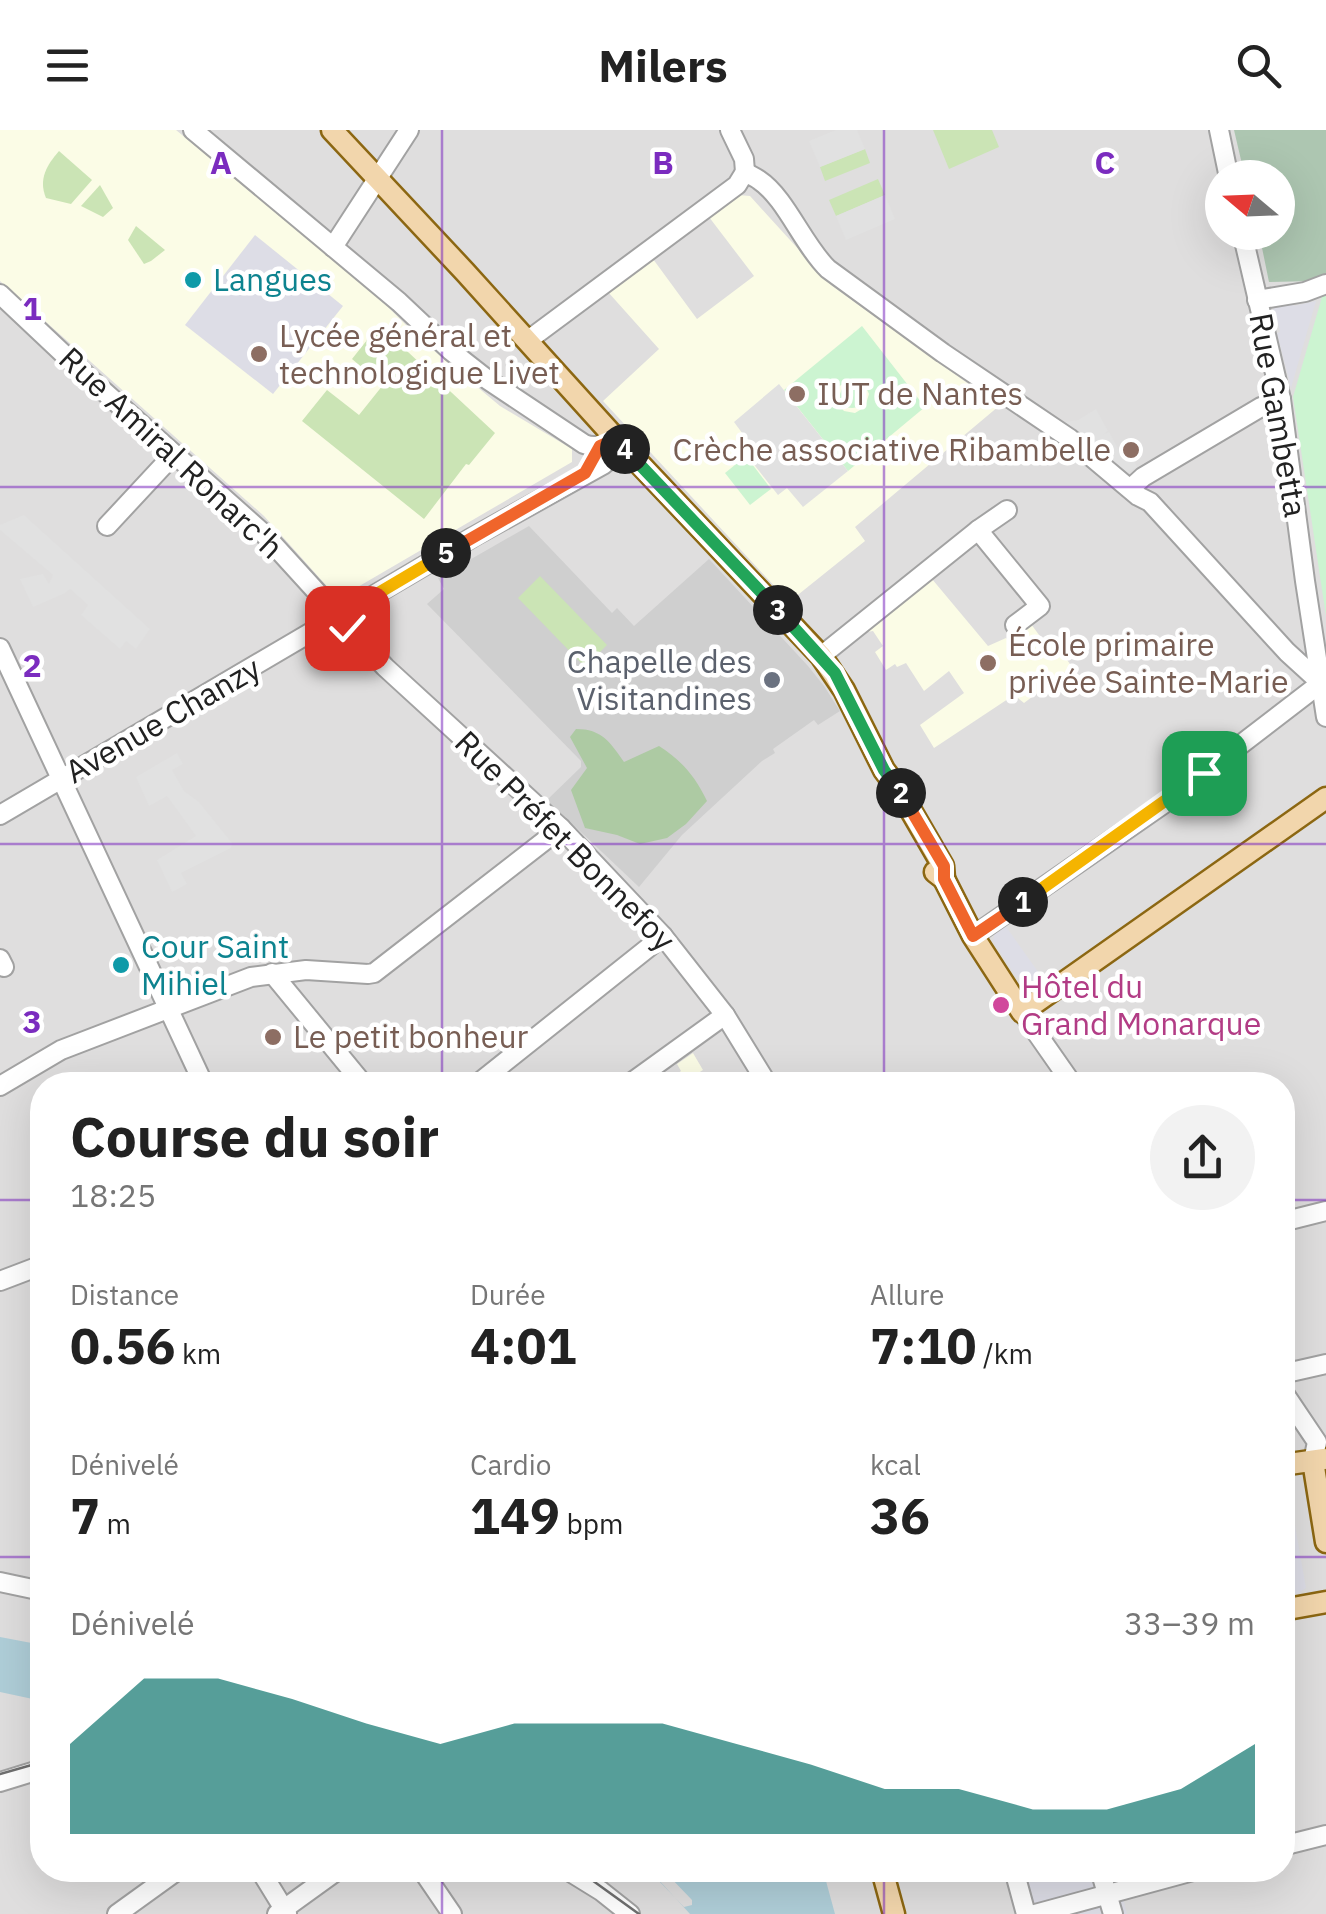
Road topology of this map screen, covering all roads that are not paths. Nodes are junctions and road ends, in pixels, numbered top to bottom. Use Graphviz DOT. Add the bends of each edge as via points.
graph roads {
  1 [pos="193,130"];
  2 [pos="332,130"];
  3 [pos="409,130"];
  4 [pos="730,130"];
  5 [pos="1219,130"];
  6 [pos="1225,160"];
  7 [pos="746,172"];
  8 [pos="376,178"];
  9 [pos="332,246"];
  10 [pos="1246,250"];
  11 [pos="1322,286"];
  12 [pos="6,299"];
  13 [pos="1258,300"];
  14 [pos="0,320"];
  15 [pos="527,342"];
  16 [pos="1281,399"];
  17 [pos="608,442"];
  18 [pos="174,454"];
  19 [pos="1130,488"];
  20 [pos="1008,510"];
  21 [pos="107,526"];
  22 [pos="978,530"];
  23 [pos="338,617"];
  24 [pos="1016,625"];
  25 [pos="0,648"];
  26 [pos="821,656"];
  27 [pos="1321,683"];
  28 [pos="1326,713"];
  29 [pos="61,779"];
  30 [pos="1326,798"];
  31 [pos="0,814"];
  32 [pos="561,828"];
  33 [pos="664,936"];
  34 [pos="973,936"];
  35 [pos="272,973"];
  36 [pos="169,1008"];
  37 [pos="1022,1012"];
  38 [pos="726,1015"];
  39 [pos="198,1072"];
  40 [pos="353,1072"];
  41 [pos="492,1072"];
  42 [pos="646,1072"];
  43 [pos="760,1072"];
  44 [pos="1060,1072"];
  45 [pos="0,1086"];
  46 [pos="1326,1211"];
  47 [pos="1295,1219"];
  48 [pos="30,1270"];
  49 [pos="0,1282"];
  50 [pos="1326,1364"];
  51 [pos="1295,1371"];
  52 [pos="1295,1410"];
  53 [pos="1320,1460"];
  54 [pos="1295,1463"];
  55 [pos="1326,1542"];
  56 [pos="0,1582"];
  57 [pos="30,1588"];
  58 [pos="1326,1602"];
  59 [pos="1295,1608"];
  60 [pos="30,1773"];
  61 [pos="0,1782"];
  62 [pos="1326,1835"];
  63 [pos="1295,1843"];
  64 [pos="161,1882"];
  65 [pos="266,1882"];
  66 [pos="322,1882"];
  67 [pos="430,1882"];
  68 [pos="586,1882"];
  69 [pos="885,1882"];
  70 [pos="1017,1882"];
  71 [pos="1107,1882"];
  72 [pos="1154,1882"];
  73 [pos="1114,1893"];
  74 [pos="282,1912"];
  75 [pos="117,1914"];
  76 [pos="452,1914"];
  77 [pos="630,1914"];
  78 [pos="894,1914"];
  79 [pos="1026,1914"];
  80 [pos="1034,1914"];
  81 [pos="1113,1914"];
  1 -- 9 [label="street"];
  2 -- 8 [label="main road"];
  3 -- 8 [label="street"];
  4 -- 7 [label="street"];
  5 -- 6 [label="street"];
  7 -- 15 [label="street"];
  7 -- 19 [label="street" via="763,182 828,269 1070,438"];
  8 -- 9 [label="street"];
  8 -- 15 [label="main road"];
  9 -- 17 [label="street" via="488,380 584,444"];
  10 -- 13 [label="street, Rue Gambetta"];
  11 -- 13 [label="street"];
  12 -- 14 [label="street"];
  12 -- 18 [label="street, Rue Amiral Ronarc'h"];
  13 -- 16 [label="street, Rue Gambetta"];
  15 -- 17 [label="main road"];
  16 -- 19 [label="street"];
  16 -- 27 [label="street, Rue Gambetta"];
  17 -- 23 [label="street, Avenue Chanzy" via="610,458 602,465"];
  17 -- 26 [label="main road"];
  18 -- 21 [label="street"];
  18 -- 23 [label="street, Rue Amiral Ronarc'h" via="262,533"];
  19 -- 27 [label="street"];
  20 -- 22 [label="street"];
  22 -- 24 [label="street" via="1040,606"];
  22 -- 26 [label="street"];
  23 -- 29 [label="street, Avenue Chanzy"];
  23 -- 32 [label="street, Rue Préfet Bonnefoy"];
  25 -- 29 [label="street"];
  26 -- 34 [label="main road" via="944,866"];
  27 -- 28 [label="street, Rue Gambetta"];
  27 -- 34 [label="street" via="1162,805"];
  29 -- 31 [label="street, Avenue Chanzy"];
  29 -- 36 [label="street"];
  30 -- 37 [label="main road"];
  32 -- 33 [label="street, Rue Préfet Bonnefoy"];
  32 -- 35 [label="street" via="374,973"];
  33 -- 38 [label="street, Rue Préfet Bonnefoy"];
  33 -- 41 [label="street"];
  34 -- 37 [label="main road"];
  35 -- 36 [label="street"];
  35 -- 40 [label="street"];
  36 -- 39 [label="street"];
  36 -- 45 [label="street" via="61,1050"];
  37 -- 44 [label="street"];
  38 -- 42 [label="street"];
  38 -- 43 [label="street, Rue Préfet Bonnefoy"];
  46 -- 47 [label="street"];
  48 -- 49 [label="street"];
  50 -- 51 [label="street"];
  52 -- 53 [label="street"];
  53 -- 54 [label="main road"];
  53 -- 55 [label="main road"];
  56 -- 57 [label="street"];
  58 -- 59 [label="main road"];
  60 -- 61 [label="street"];
  62 -- 63 [label="street"];
  64 -- 75 [label="street"];
  65 -- 74 [label="street"];
  66 -- 74 [label="street"];
  67 -- 76 [label="street"];
  68 -- 77 [label="street"];
  69 -- 78 [label="main road"];
  70 -- 79 [label="street"];
  71 -- 73 [label="street"];
  72 -- 73 [label="street"];
  73 -- 80 [label="street"];
  73 -- 81 [label="street"];
}
